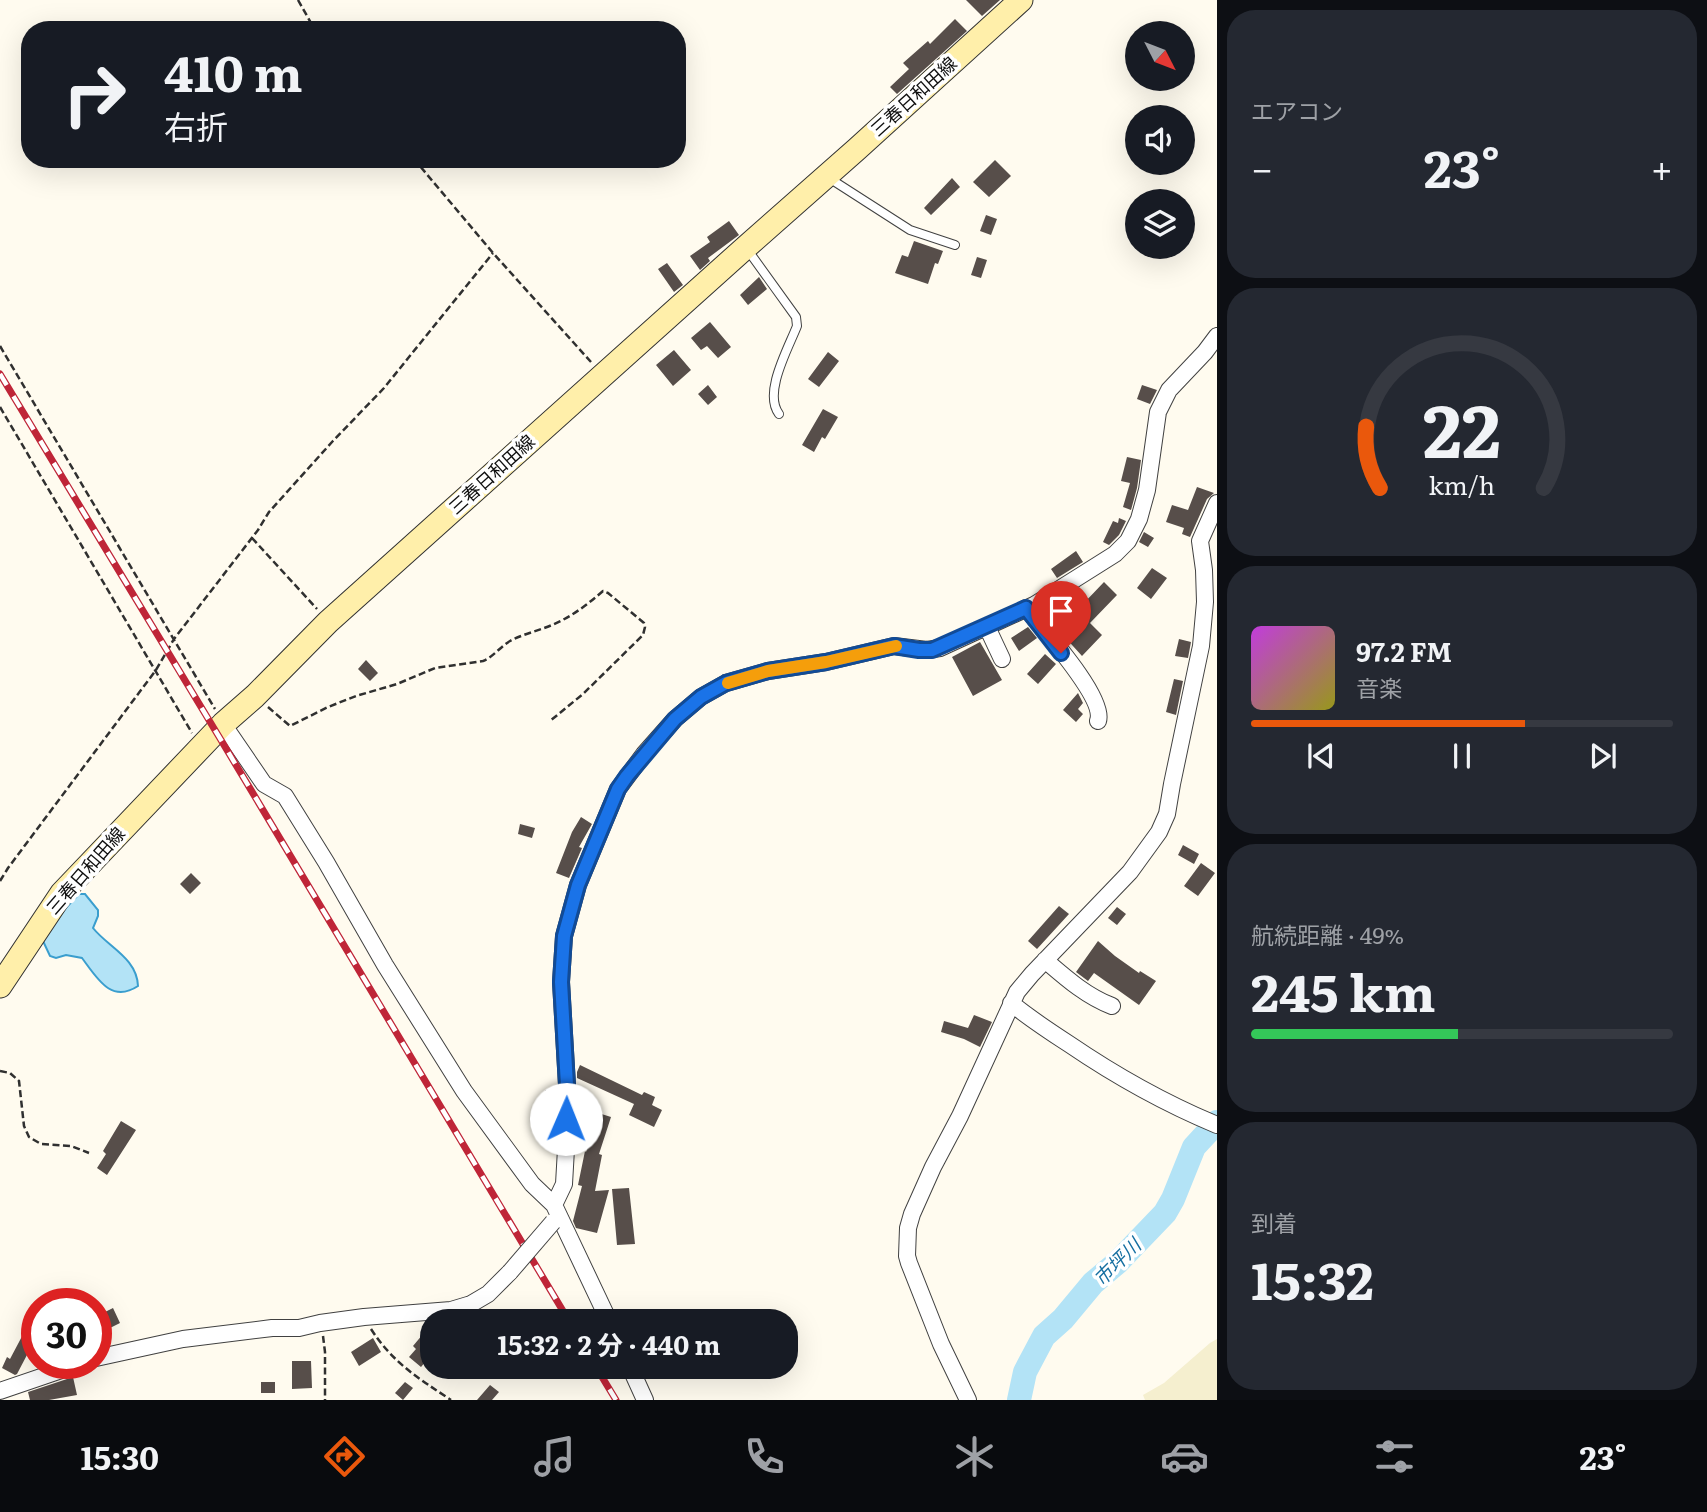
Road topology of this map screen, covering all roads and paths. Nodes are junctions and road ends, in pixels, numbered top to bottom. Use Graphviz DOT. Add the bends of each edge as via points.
graph roads {
  1 [pos="298,0"];
  2 [pos="1021,0"];
  3 [pos="310,21"];
  4 [pos="422,168"];
  5 [pos="826,176"];
  6 [pos="955,245"];
  7 [pos="746,247"];
  8 [pos="493,253"];
  9 [pos="1215,343"];
  10 [pos="0,346"];
  11 [pos="602,375"];
  12 [pos="0,407"];
  13 [pos="779,414"];
  14 [pos="1217,503"];
  15 [pos="251,538"];
  16 [pos="1026,608"];
  17 [pos="328,622"];
  18 [pos="987,627"];
  19 [pos="174,639"];
  20 [pos="1002,659"];
  21 [pos="156,670"];
  22 [pos="255,696"];
  23 [pos="550,721"];
  24 [pos="1098,721"];
  25 [pos="223,724"];
  26 [pos="201,747"];
  27 [pos="0,881"];
  28 [pos="1045,960"];
  29 [pos="0,986"];
  30 [pos="1011,1003"];
  31 [pos="1112,1006"];
  32 [pos="0,1071"];
  33 [pos="1217,1125"];
  34 [pos="89,1153"];
  35 [pos="555,1214"];
  36 [pos="603,1309"];
  37 [pos="364,1317"];
  38 [pos="320,1323"];
  39 [pos="112,1354"];
  40 [pos="35,1379"];
  41 [pos="635,1379"];
  42 [pos="0,1391"];
  43 [pos="325,1400"];
  44 [pos="452,1400"];
  45 [pos="645,1400"];
  46 [pos="968,1400"];
  1 -- 3 [label="path"];
  2 -- 5 [label="main road, 三春日和田線"];
  4 -- 8 [label="path"];
  5 -- 6 [label="lane" via="910,230"];
  5 -- 7 [label="main road, 三春日和田線"];
  7 -- 11 [label="main road, 三春日和田線"];
  7 -- 13 [label="lane" via="796,317 797,327 774,386 774,407"];
  8 -- 11 [label="path"];
  8 -- 15 [label="path" via="384,388 269,512"];
  9 -- 16 [label="street" via="1169,390 1158,412 1147,490 1128,541 1115,554"];
  10 -- 19 [label="path"];
  11 -- 17 [label="main road, 三春日和田線"];
  12 -- 21 [label="path"];
  14 -- 28 [label="street" via="1200,541 1205,602 1201,646 1167,814 1129,872"];
  15 -- 17 [label="path"];
  15 -- 19 [label="path"];
  16 -- 18 [label="street"];
  16 -- 24 [label="street" via="1091,693"];
  17 -- 22 [label="main road, 三春日和田線"];
  18 -- 20 [label="street"];
  18 -- 35 [label="street" via="932,650 894,646 726,683 675,719 627,776 578,885 564,936 566,1149 564,1184"];
  19 -- 21 [label="path"];
  19 -- 25 [label="path"];
  21 -- 26 [label="path"];
  21 -- 27 [label="path"];
  22 -- 23 [label="path" via="290,726 337,703 435,668 484,662 508,642 554,624 603,591 608,593 644,623 643,635"];
  22 -- 25 [label="main road, 三春日和田線"];
  25 -- 26 [label="main road, 三春日和田線"];
  25 -- 35 [label="street" via="264,785 285,796 464,1091"];
  26 -- 29 [label="main road, 三春日和田線" via="62,893"];
  28 -- 30 [label="street"];
  28 -- 31 [label="street" via="1095,999"];
  30 -- 33 [label="street" via="1113,1074"];
  30 -- 46 [label="street" via="908,1228 909,1263"];
  32 -- 34 [label="path" via="19,1081 29,1137 41,1144 71,1146"];
  35 -- 36 [label="street"];
  35 -- 37 [label="street, bridge" via="488,1294 444,1311"];
  37 -- 38 [label="street"];
  37 -- 44 [label="path" via="396,1360"];
  38 -- 39 [label="street" via="183,1339"];
  38 -- 43 [label="path"];
  40 -- 42 [label="street"];
  41 -- 45 [label="street"];
}
